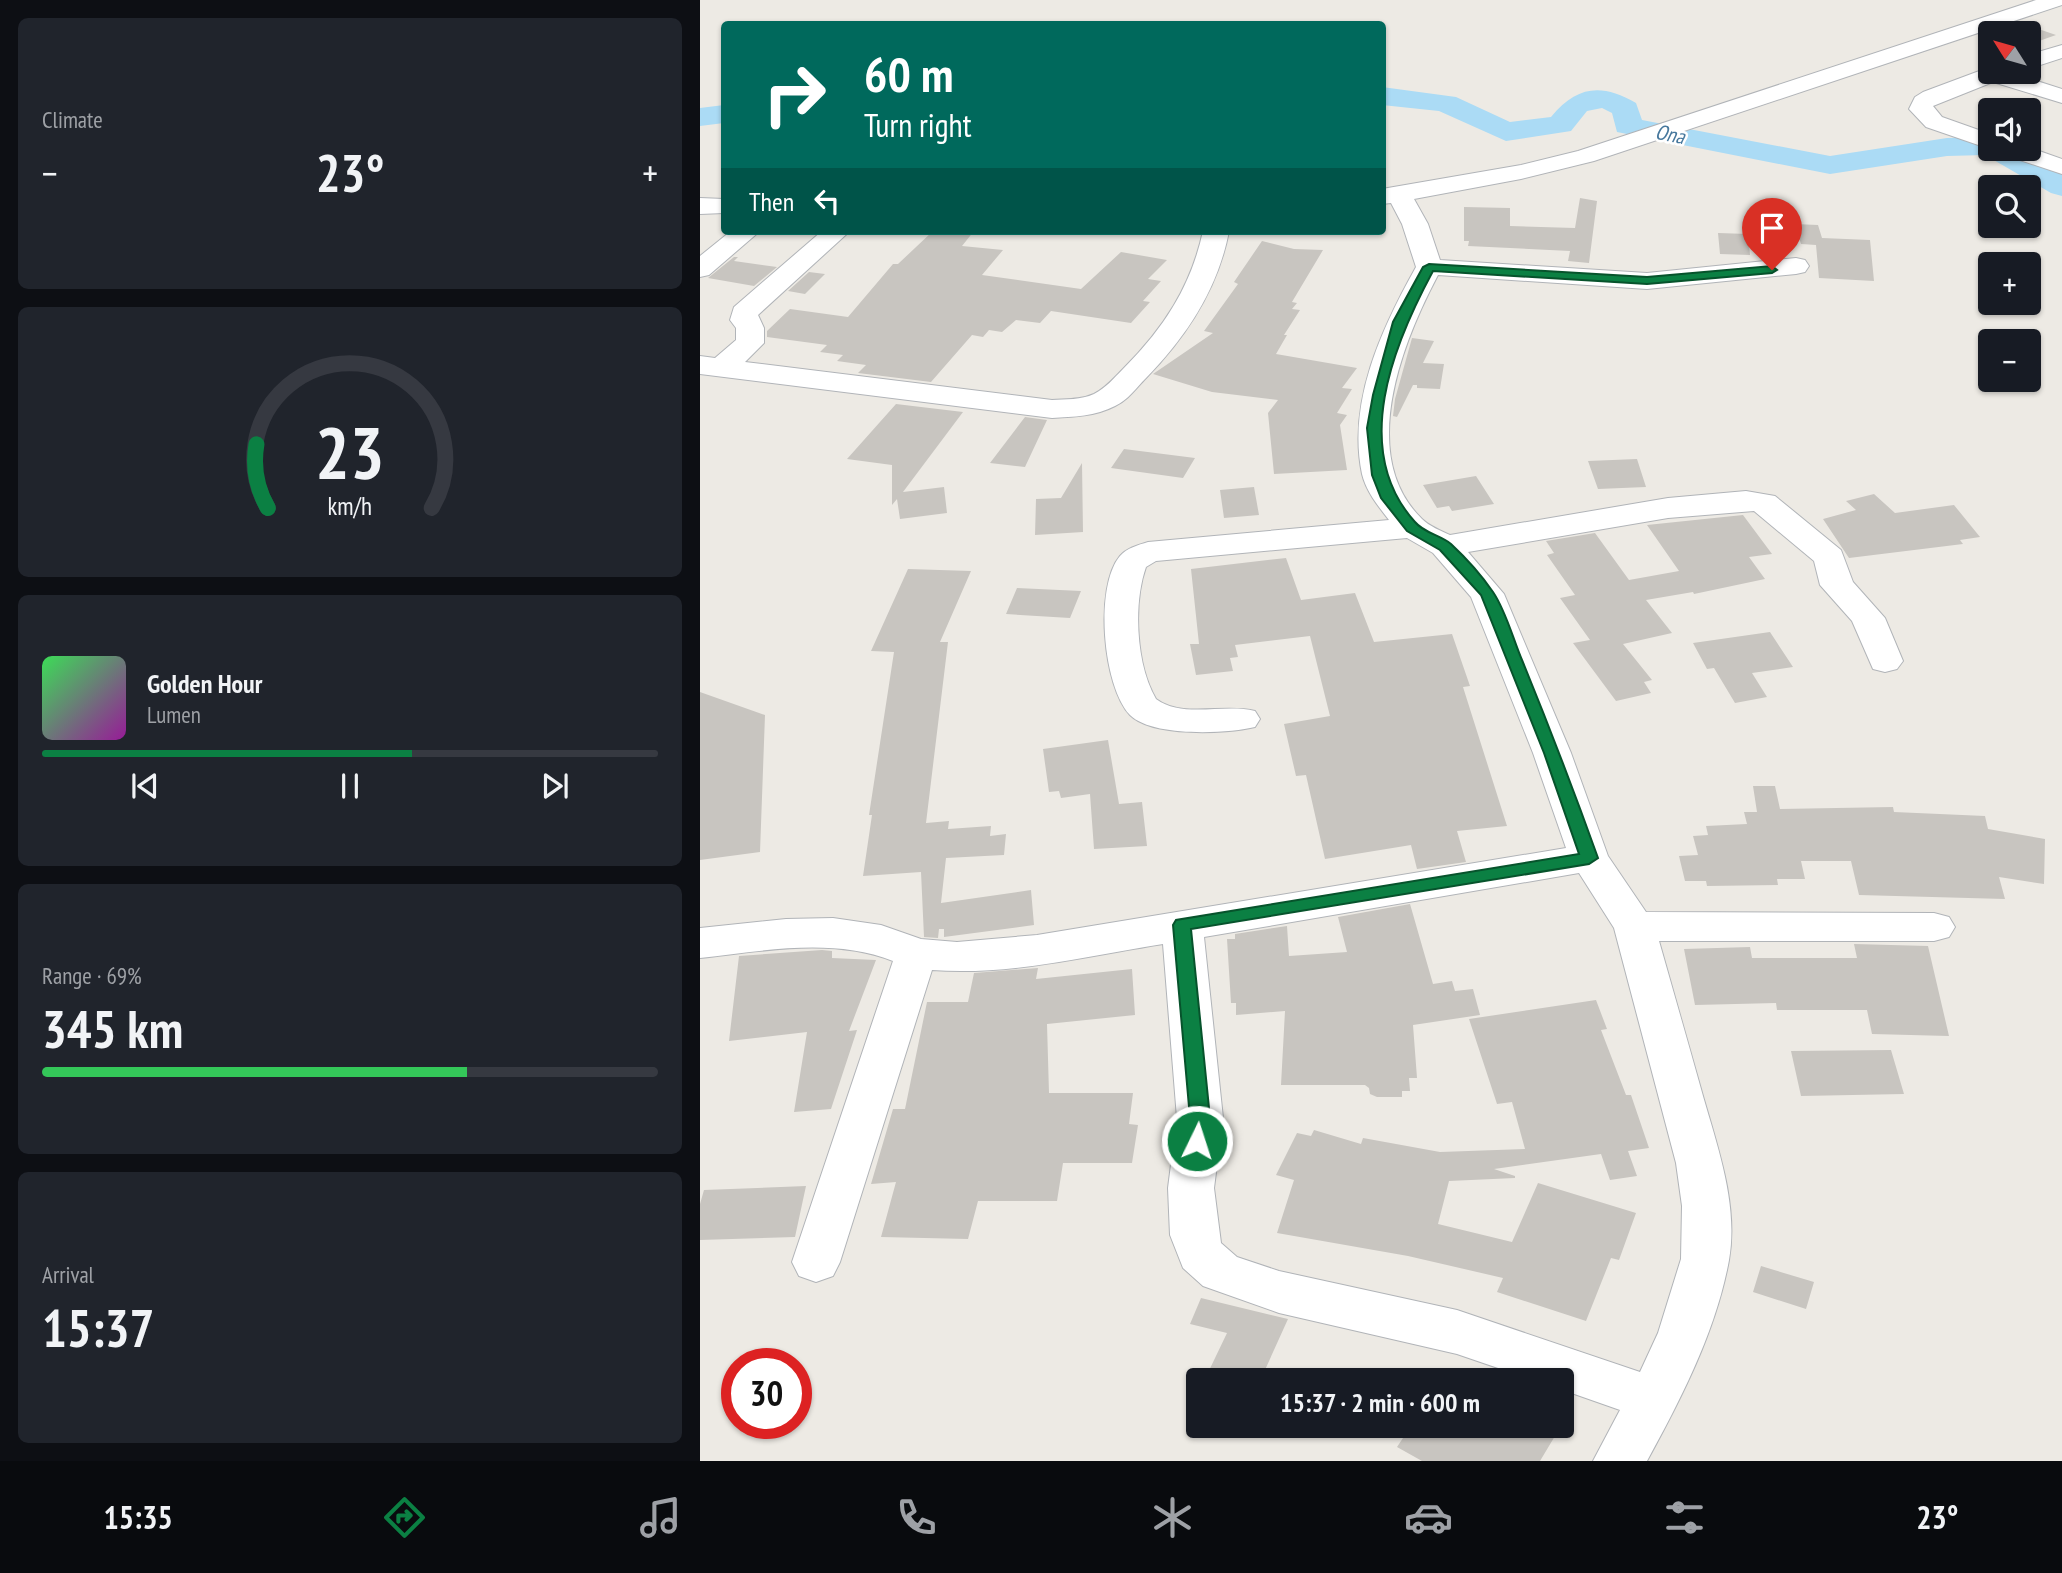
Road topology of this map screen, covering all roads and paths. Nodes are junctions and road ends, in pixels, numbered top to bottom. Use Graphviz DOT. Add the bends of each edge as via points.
graph roads {
  1 [pos="2047,6"];
  2 [pos="2062,24"];
  3 [pos="2062,51"];
  4 [pos="2041,58"];
  5 [pos="1978,79"];
  6 [pos="2027,84"];
  7 [pos="2062,96"];
  8 [pos="1978,138"];
  9 [pos="2041,160"];
  10 [pos="2062,167"];
  11 [pos="1391,196"];
  12 [pos="700,206"];
  13 [pos="721,206"];
  14 [pos="742,235"];
  15 [pos="832,235"];
  16 [pos="1215,235"];
  17 [pos="1796,266"];
  18 [pos="1429,267"];
  19 [pos="700,269"];
  20 [pos="710,367"];
  21 [pos="1412,528"];
  22 [pos="1445,547"];
  23 [pos="1885,662"];
  24 [pos="1242,719"];
  25 [pos="1589,858"];
  26 [pos="1182,925"];
  27 [pos="1634,926"];
  28 [pos="1934,927"];
  29 [pos="700,943"];
  30 [pos="916,954"];
  31 [pos="816,1262"];
  32 [pos="1654,1399"];
  33 [pos="1619,1461"];
  1 -- 2 [label="street"];
  1 -- 11 [label="street" via="1555,164"];
  3 -- 4 [label="street"];
  5 -- 8 [label="street" via="1931,97 1920,108 1934,122"];
  6 -- 7 [label="street"];
  9 -- 10 [label="street"];
  11 -- 18 [label="street" via="1415,224"];
  12 -- 13 [label="street"];
  14 -- 19 [label="street"];
  15 -- 20 [label="street" via="744,313 750,343"];
  16 -- 20 [label="street" via="1201,283 1181,320 1110,397 1083,408 1052,409"];
  17 -- 18 [label="street" via="1647,281"];
  18 -- 21 [label="street" via="1399,322 1373,428 1378,475 1388,498"];
  21 -- 22 [label="street"];
  21 -- 24 [label="street" via="1148,552 1132,563 1124,584 1121,624 1129,672 1142,706 1162,717"];
  22 -- 23 [label="street" via="1668,508 1746,500 1764,503 1829,557 1837,585 1868,618"];
  22 -- 25 [label="street" via="1487,594"];
  25 -- 26 [label="street"];
  25 -- 27 [label="street"];
  26 -- 30 [label="street" via="1037,950 957,957"];
  26 -- 32 [label="street" via="1200,1118 1191,1188 1200,1254 1220,1272 1267,1288 1457,1332"];
  27 -- 28 [label="street"];
  27 -- 32 [label="street" via="1699,1163 1706,1206 1705,1259 1683,1333"];
  29 -- 30 [label="street" via="833,933 881,940"];
  30 -- 31 [label="street"];
  32 -- 33 [label="street"];
}
